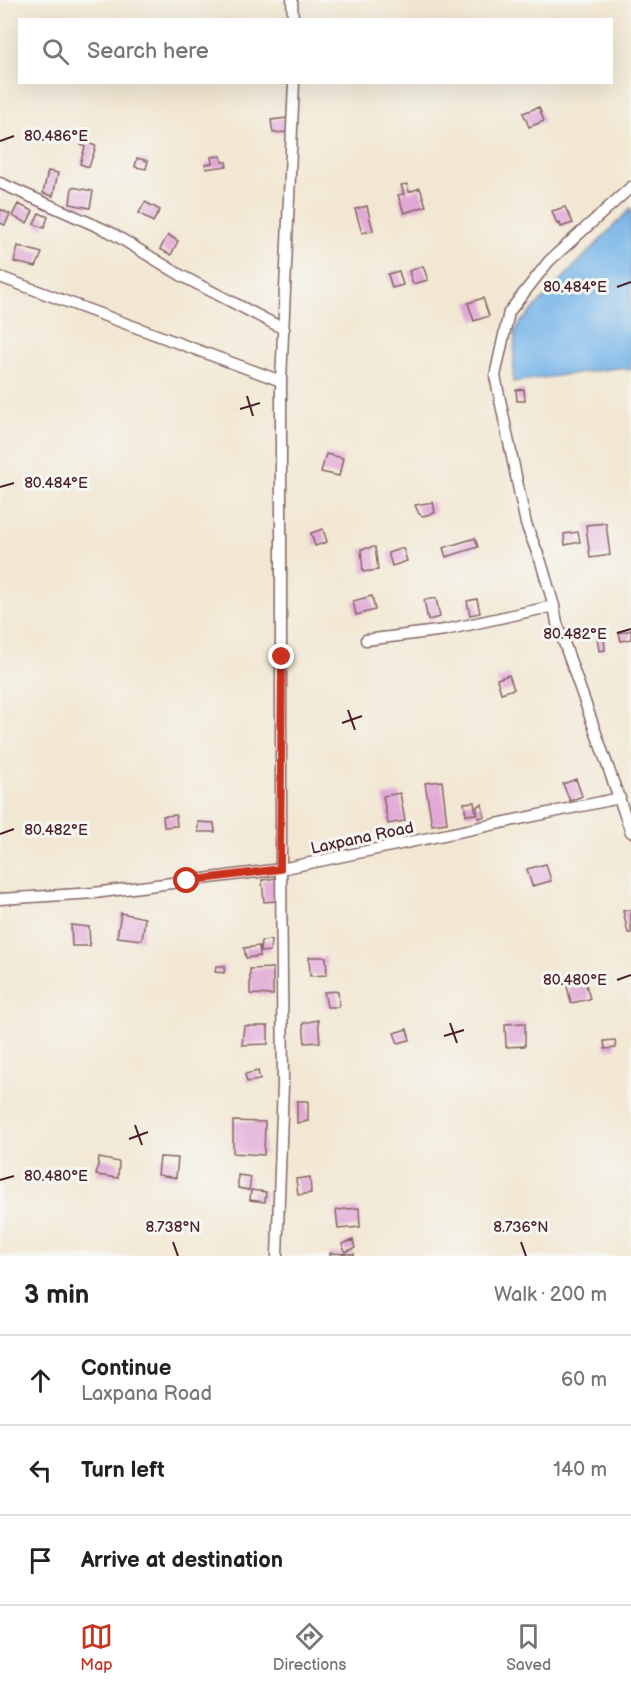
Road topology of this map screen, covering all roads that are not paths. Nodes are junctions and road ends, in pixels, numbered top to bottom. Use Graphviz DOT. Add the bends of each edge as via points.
graph roads {
  1 [pos="292,0"];
  2 [pos="292,18"];
  3 [pos="294,84"];
  4 [pos="0,183"];
  5 [pos="631,188"];
  6 [pos="0,277"];
  7 [pos="284,329"];
  8 [pos="281,381"];
  9 [pos="554,606"];
  10 [pos="366,640"];
  11 [pos="620,798"];
  12 [pos="631,832"];
  13 [pos="280,869"];
  14 [pos="0,899"];
  15 [pos="277,1256"];
  1 -- 2 [label="street"];
  3 -- 7 [label="street"];
  4 -- 7 [label="street" via="110,232 182,276"];
  5 -- 9 [label="street" via="549,261 509,312 495,376 526,524"];
  6 -- 8 [label="street"];
  7 -- 8 [label="street"];
  8 -- 13 [label="street"];
  9 -- 10 [label="street" via="445,630"];
  9 -- 11 [label="street"];
  11 -- 12 [label="street"];
  11 -- 13 [label="street, Laxpana Road"];
  13 -- 14 [label="street, Laxpana Road" via="94,893"];
  13 -- 15 [label="street" via="283,1084"];
}
